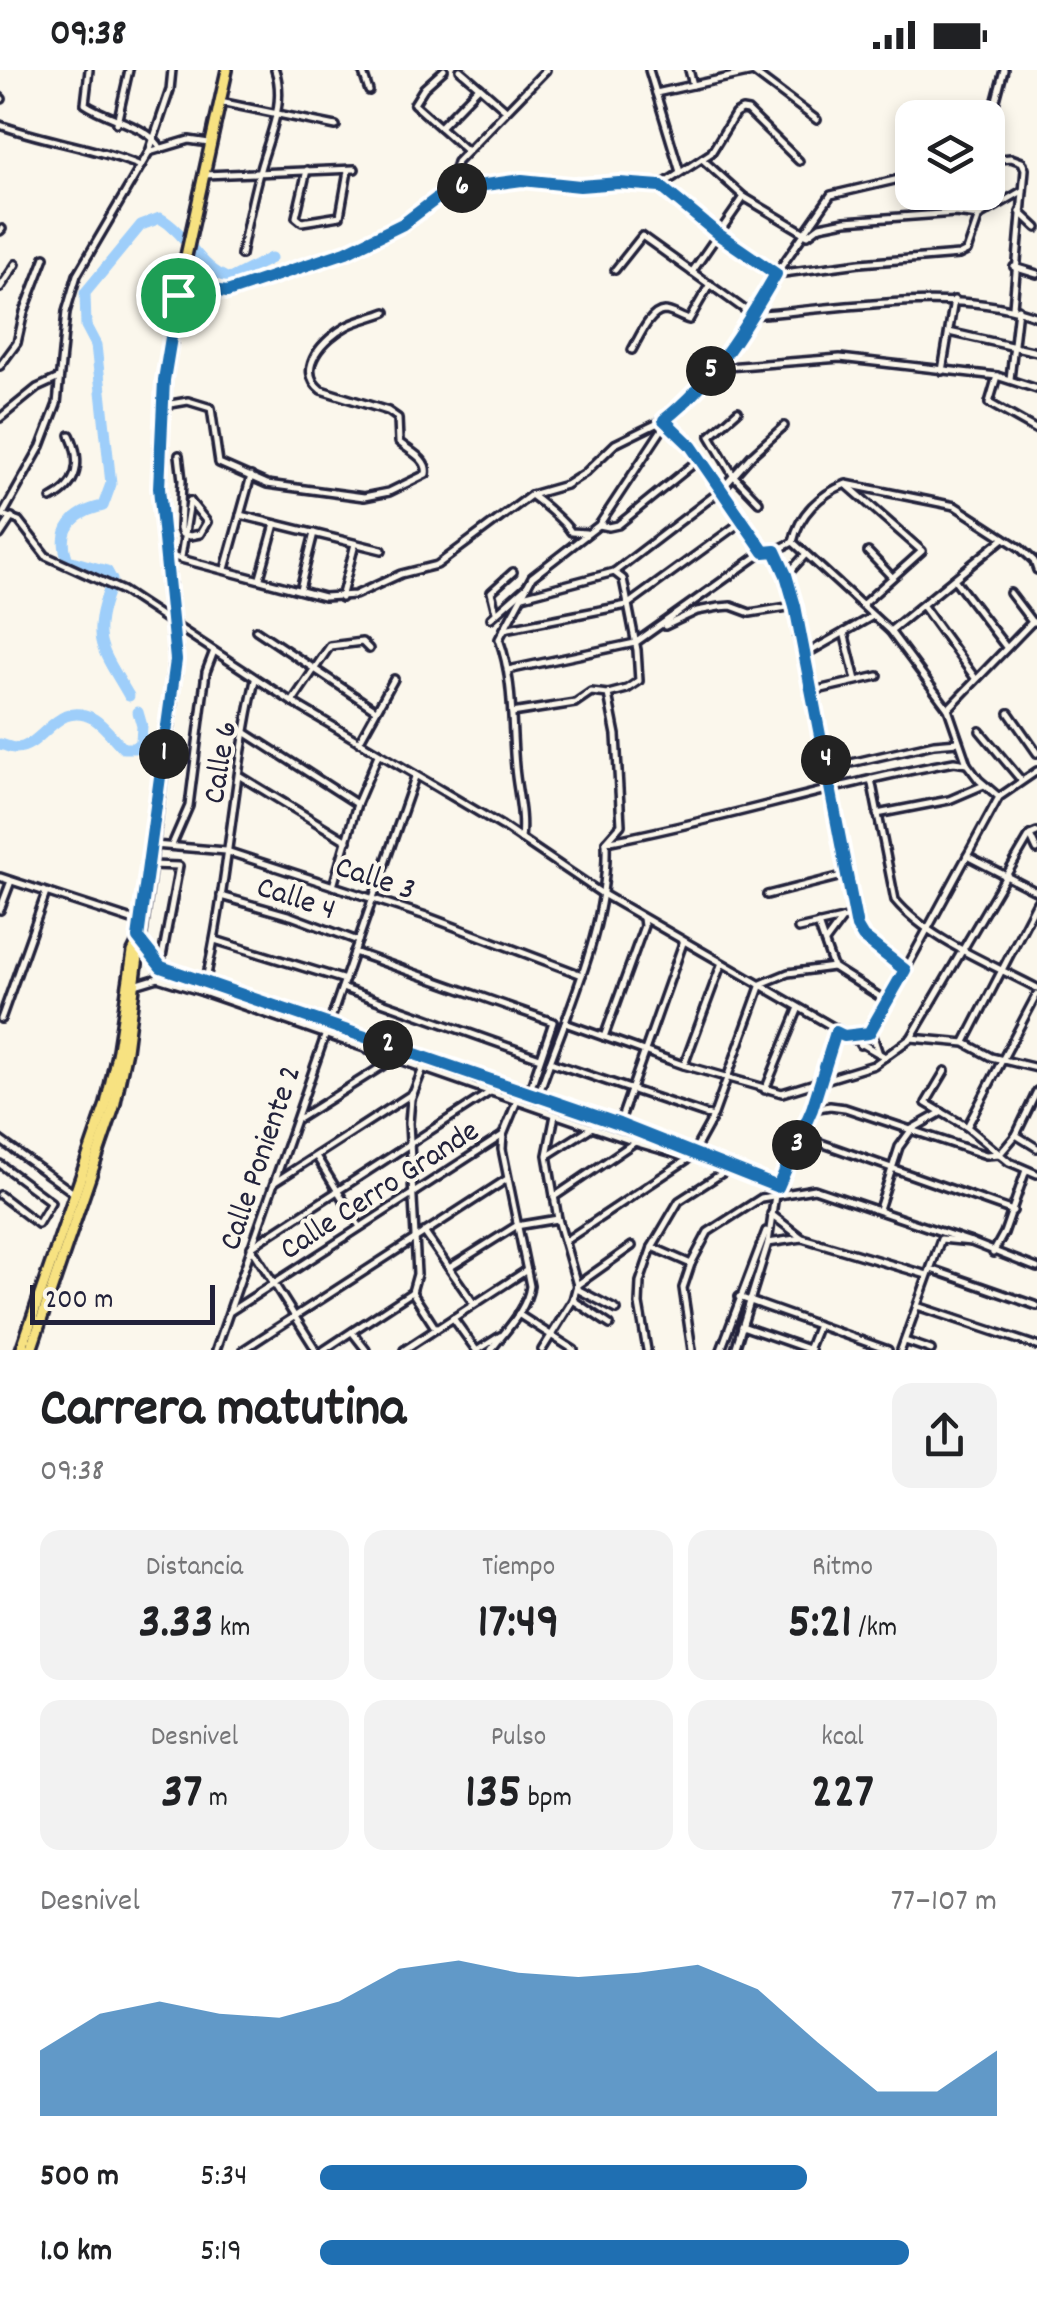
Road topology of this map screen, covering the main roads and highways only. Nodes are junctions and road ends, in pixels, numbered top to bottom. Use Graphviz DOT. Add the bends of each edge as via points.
graph roads {
  1 [pos="227,70"];
  2 [pos="138,940"];
  3 [pos="78,1196"];
  4 [pos="20,1350"];
  5 [pos="31,1350"];
  1 -- 2 [label="main road" via="178,295 162,406 159,488 176,660"];
  2 -- 3 [label="main road" via="106,1104"];
  2 -- 3 [label="main road" via="114,1107"];
  3 -- 4 [label="main road"];
  3 -- 5 [label="main road"];
}
